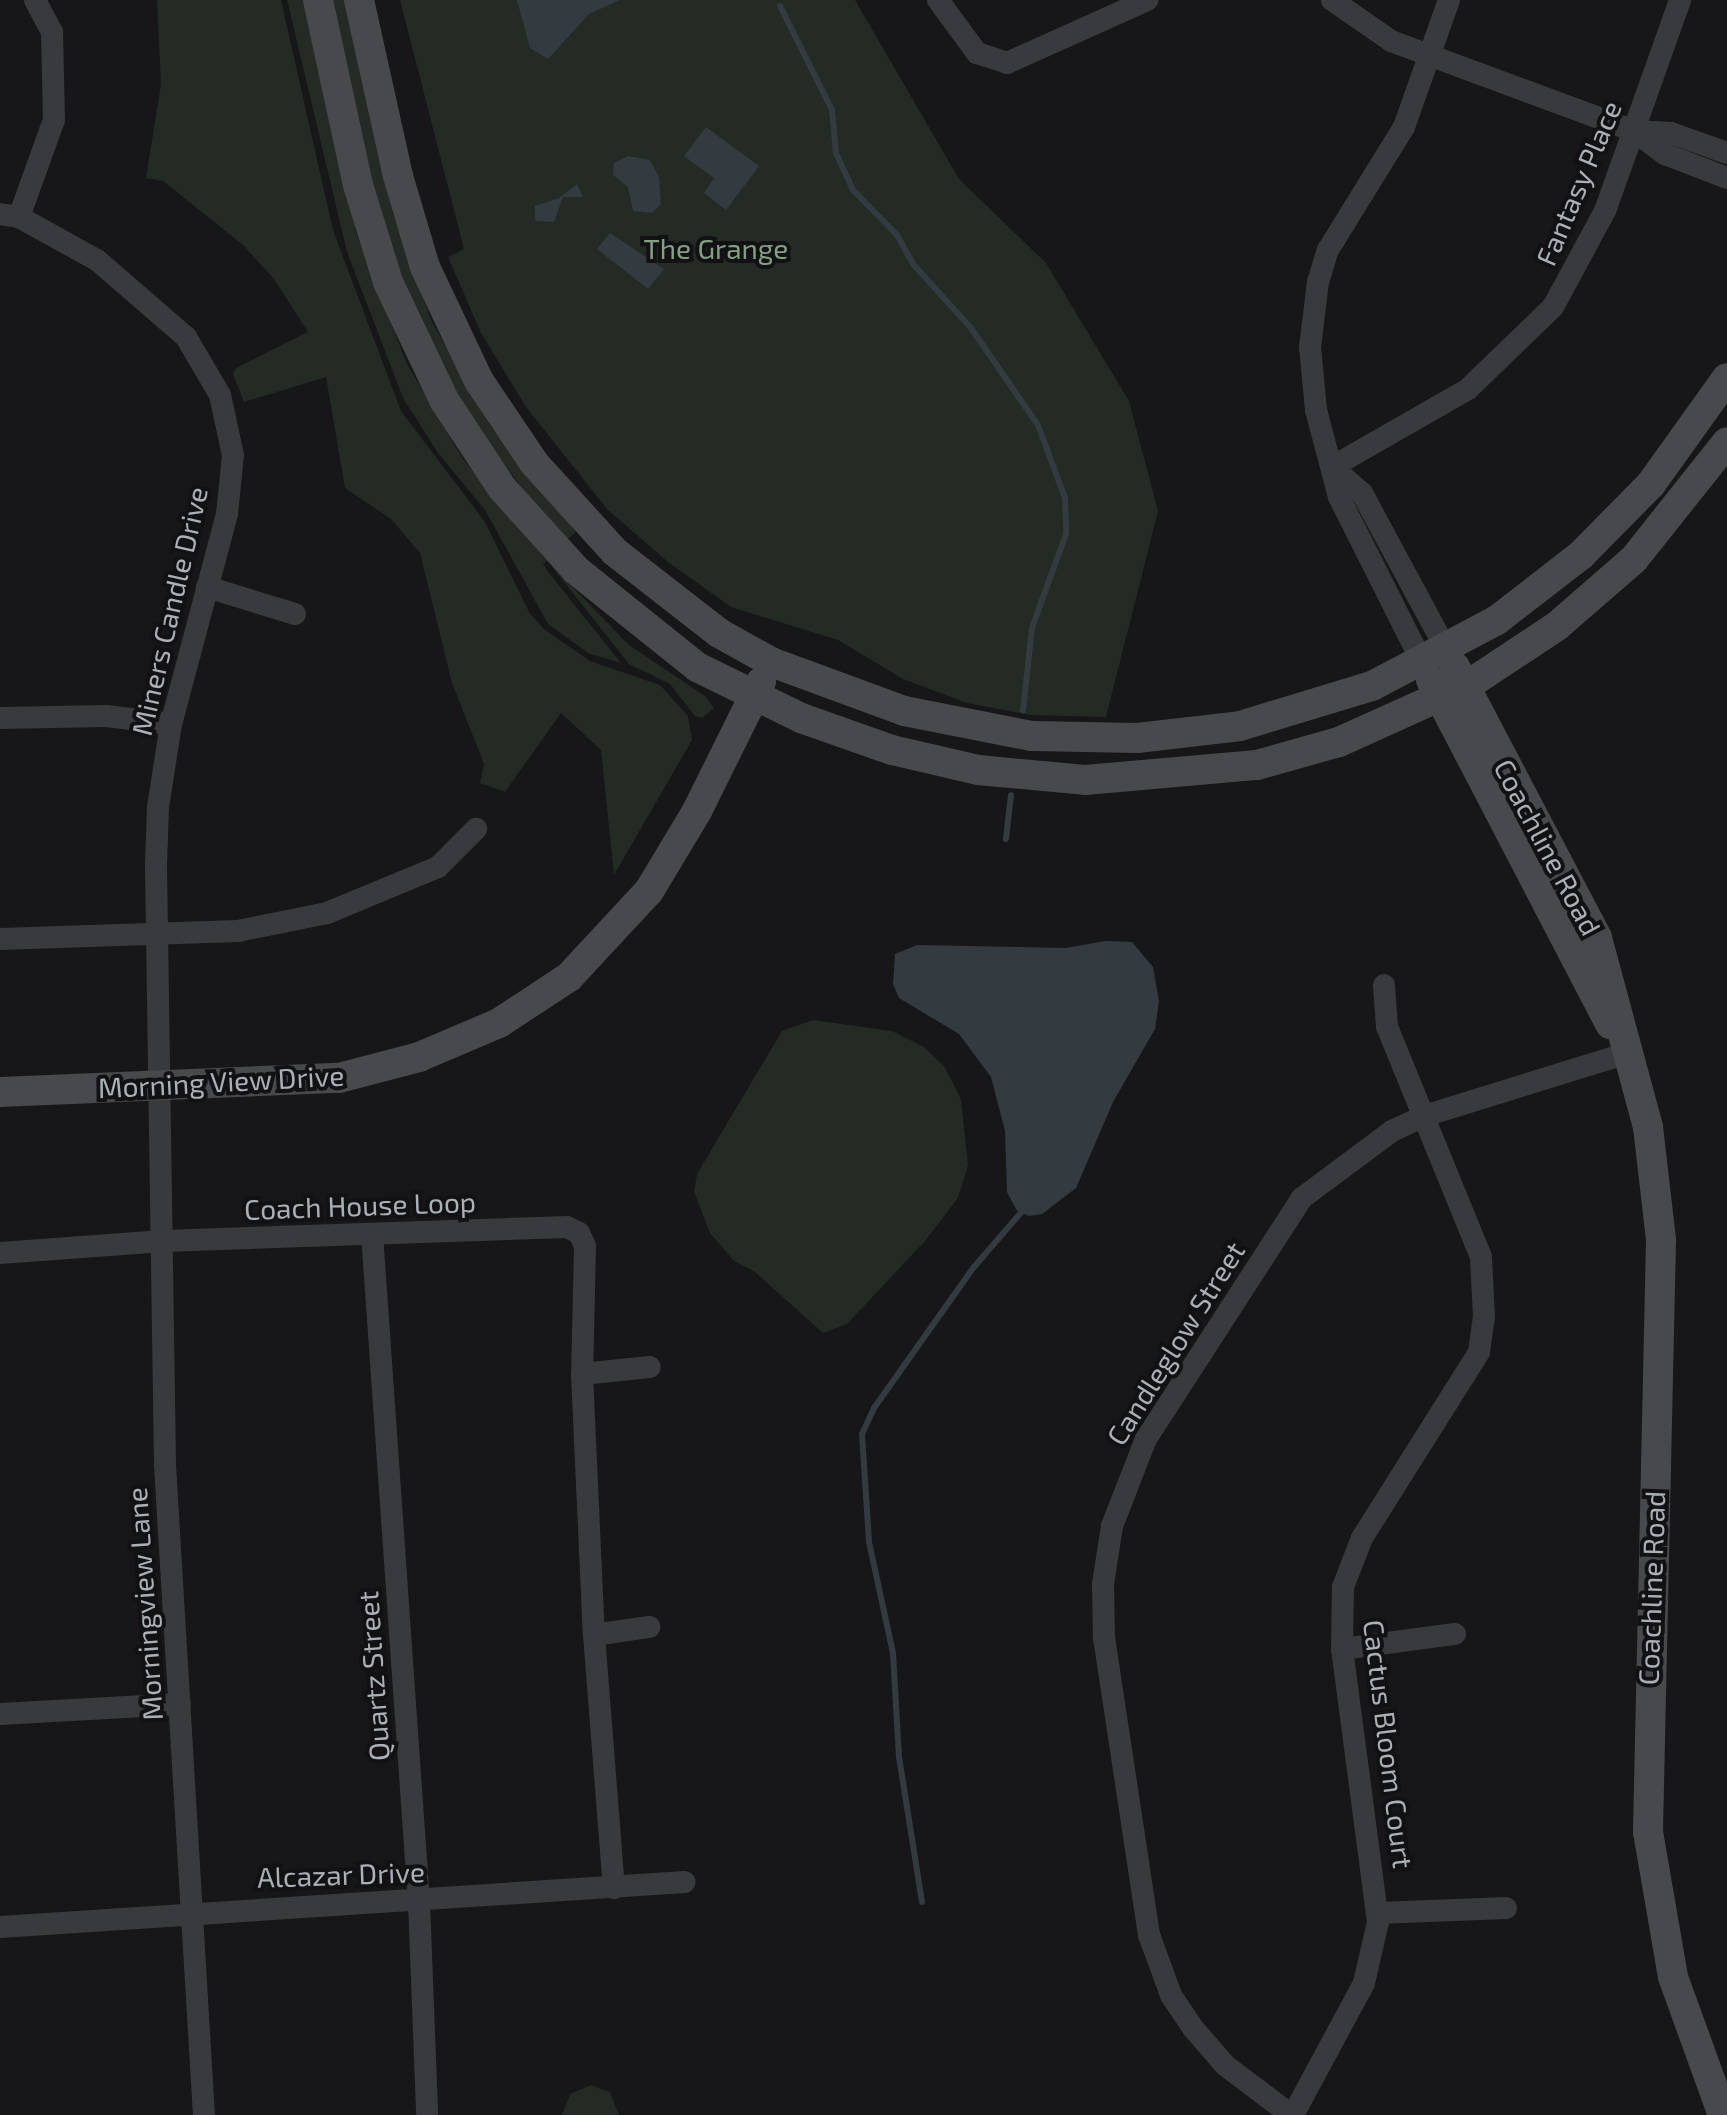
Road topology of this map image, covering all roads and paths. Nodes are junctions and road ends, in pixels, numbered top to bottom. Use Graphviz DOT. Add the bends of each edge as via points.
graph roads {
  1 [pos="35,0"];
  2 [pos="318,0"];
  3 [pos="359,0"];
  4 [pos="938,0"];
  5 [pos="1147,0"];
  6 [pos="1332,0"];
  7 [pos="1449,0"];
  8 [pos="1680,0"];
  9 [pos="1429,57"];
  10 [pos="1634,131"];
  11 [pos="1727,153"];
  12 [pos="1727,178"];
  13 [pos="10,216"];
  14 [pos="1727,378"];
  15 [pos="1727,442"];
  16 [pos="1332,467"];
  17 [pos="207,587"];
  18 [pos="295,614"];
  19 [pos="1434,656"];
  20 [pos="771,662"];
  21 [pos="1453,692"];
  22 [pos="753,698"];
  23 [pos="0,718"];
  24 [pos="171,724"];
  25 [pos="476,829"];
  26 [pos="159,937"];
  27 [pos="0,939"];
  28 [pos="1384,985"];
  29 [pos="1628,1053"];
  30 [pos="163,1087"];
  31 [pos="0,1092"];
  32 [pos="1424,1116"];
  33 [pos="372,1234"];
  34 [pos="164,1241"];
  35 [pos="0,1253"];
  36 [pos="650,1367"];
  37 [pos="582,1374"];
  38 [pos="649,1627"];
  39 [pos="1455,1634"];
  40 [pos="594,1635"];
  41 [pos="1342,1649"];
  42 [pos="180,1704"];
  43 [pos="0,1714"];
  44 [pos="685,1882"];
  45 [pos="614,1888"];
  46 [pos="419,1902"];
  47 [pos="1506,1908"];
  48 [pos="194,1910"];
  49 [pos="1378,1913"];
  50 [pos="0,1927"];
  51 [pos="204,2115"];
  52 [pos="427,2115"];
  53 [pos="1292,2115"];
  54 [pos="1723,2115"];
  1 -- 13 [label="street" via="52,32 54,120"];
  2 -- 22 [label="main road" via="377,252 444,400 502,488 560,554 662,642"];
  3 -- 20 [label="main road" via="415,239 479,381 534,463 606,543 697,618"];
  4 -- 5 [label="street" via="966,42 996,63 1023,59"];
  6 -- 9 [label="street" via="1391,41"];
  7 -- 9 [label="street"];
  8 -- 10 [label="street, Fantasy Place"];
  9 -- 10 [label="street"];
  9 -- 16 [label="street" via="1404,127 1343,219 1318,282 1311,379"];
  10 -- 11 [label="street" via="1671,133"];
  10 -- 12 [label="street" via="1665,154"];
  10 -- 16 [label="street, Fantasy Place" via="1581,263 1539,325 1468,389"];
  13 -- 17 [label="street, Miners Candle Drive" via="97,260 186,337 220,395 233,455 227,514"];
  14 -- 19 [label="main road" via="1651,484 1590,547 1540,590"];
  15 -- 21 [label="main road" via="1634,559 1557,626"];
  16 -- 19 [label="street" via="1362,493"];
  17 -- 18 [label="street"];
  17 -- 24 [label="street, Miners Candle Drive"];
  19 -- 20 [label="main road" via="1285,716 1188,734 1086,739 940,721"];
  19 -- 21 [label="main road, Coachline Road"];
  20 -- 22 [label="main road, Morning View Drive"];
  21 -- 22 [label="main road" via="1339,742 1257,765 1085,780 931,761"];
  21 -- 29 [label="main road, Coachline Road" via="1597,938"];
  22 -- 30 [label="main road, Morning View Drive" via="697,811 649,891 597,952 536,1001 459,1043 377,1069 295,1083"];
  23 -- 24 [label="street" via="106,716"];
  24 -- 26 [label="street, Miners Candle Drive" via="158,807"];
  25 -- 26 [label="street" via="438,867 327,913 238,931"];
  26 -- 27 [label="street"];
  26 -- 30 [label="street, Miners Candle Drive"];
  28 -- 32 [label="street, Cactus Bloom Court" via="1387,1027"];
  29 -- 32 [label="street, Candleglow Street"];
  29 -- 54 [label="main road, Coachline Road" via="1655,1166 1661,1240 1648,1832 1673,1977"];
  30 -- 31 [label="main road, Morning View Drive"];
  30 -- 34 [label="street, Morningview Lane"];
  32 -- 41 [label="street, Cactus Bloom Court" via="1481,1257 1485,1290 1479,1352 1362,1538 1343,1587"];
  32 -- 53 [label="street, Candleglow Street" via="1392,1131 1302,1198 1146,1439 1112,1526 1103,1584 1104,1639 1149,1935 1171,1995 1193,2028 1225,2065"];
  33 -- 34 [label="street, Coach House Loop"];
  33 -- 37 [label="street, Coach House Loop" via="567,1227 579,1233 585,1246"];
  33 -- 46 [label="street, Quartz Street"];
  34 -- 35 [label="street, Coach House Loop"];
  34 -- 42 [label="street, Morningview Lane" via="165,1465"];
  36 -- 37 [label="street"];
  37 -- 40 [label="street, Coach House Loop"];
  38 -- 40 [label="street"];
  39 -- 41 [label="street"];
  40 -- 45 [label="street, Coach House Loop"];
  41 -- 49 [label="street, Cactus Bloom Court"];
  42 -- 43 [label="street"];
  42 -- 48 [label="street, Morningview Lane"];
  44 -- 45 [label="street, Alcazar Drive"];
  45 -- 46 [label="street, Alcazar Drive"];
  46 -- 48 [label="street, Alcazar Drive"];
  46 -- 52 [label="street, Quartz Street"];
  47 -- 49 [label="street"];
  48 -- 50 [label="street, Alcazar Drive"];
  48 -- 51 [label="street, Morningview Lane"];
  49 -- 53 [label="street, Cactus Bloom Court" via="1364,1983"];
}
